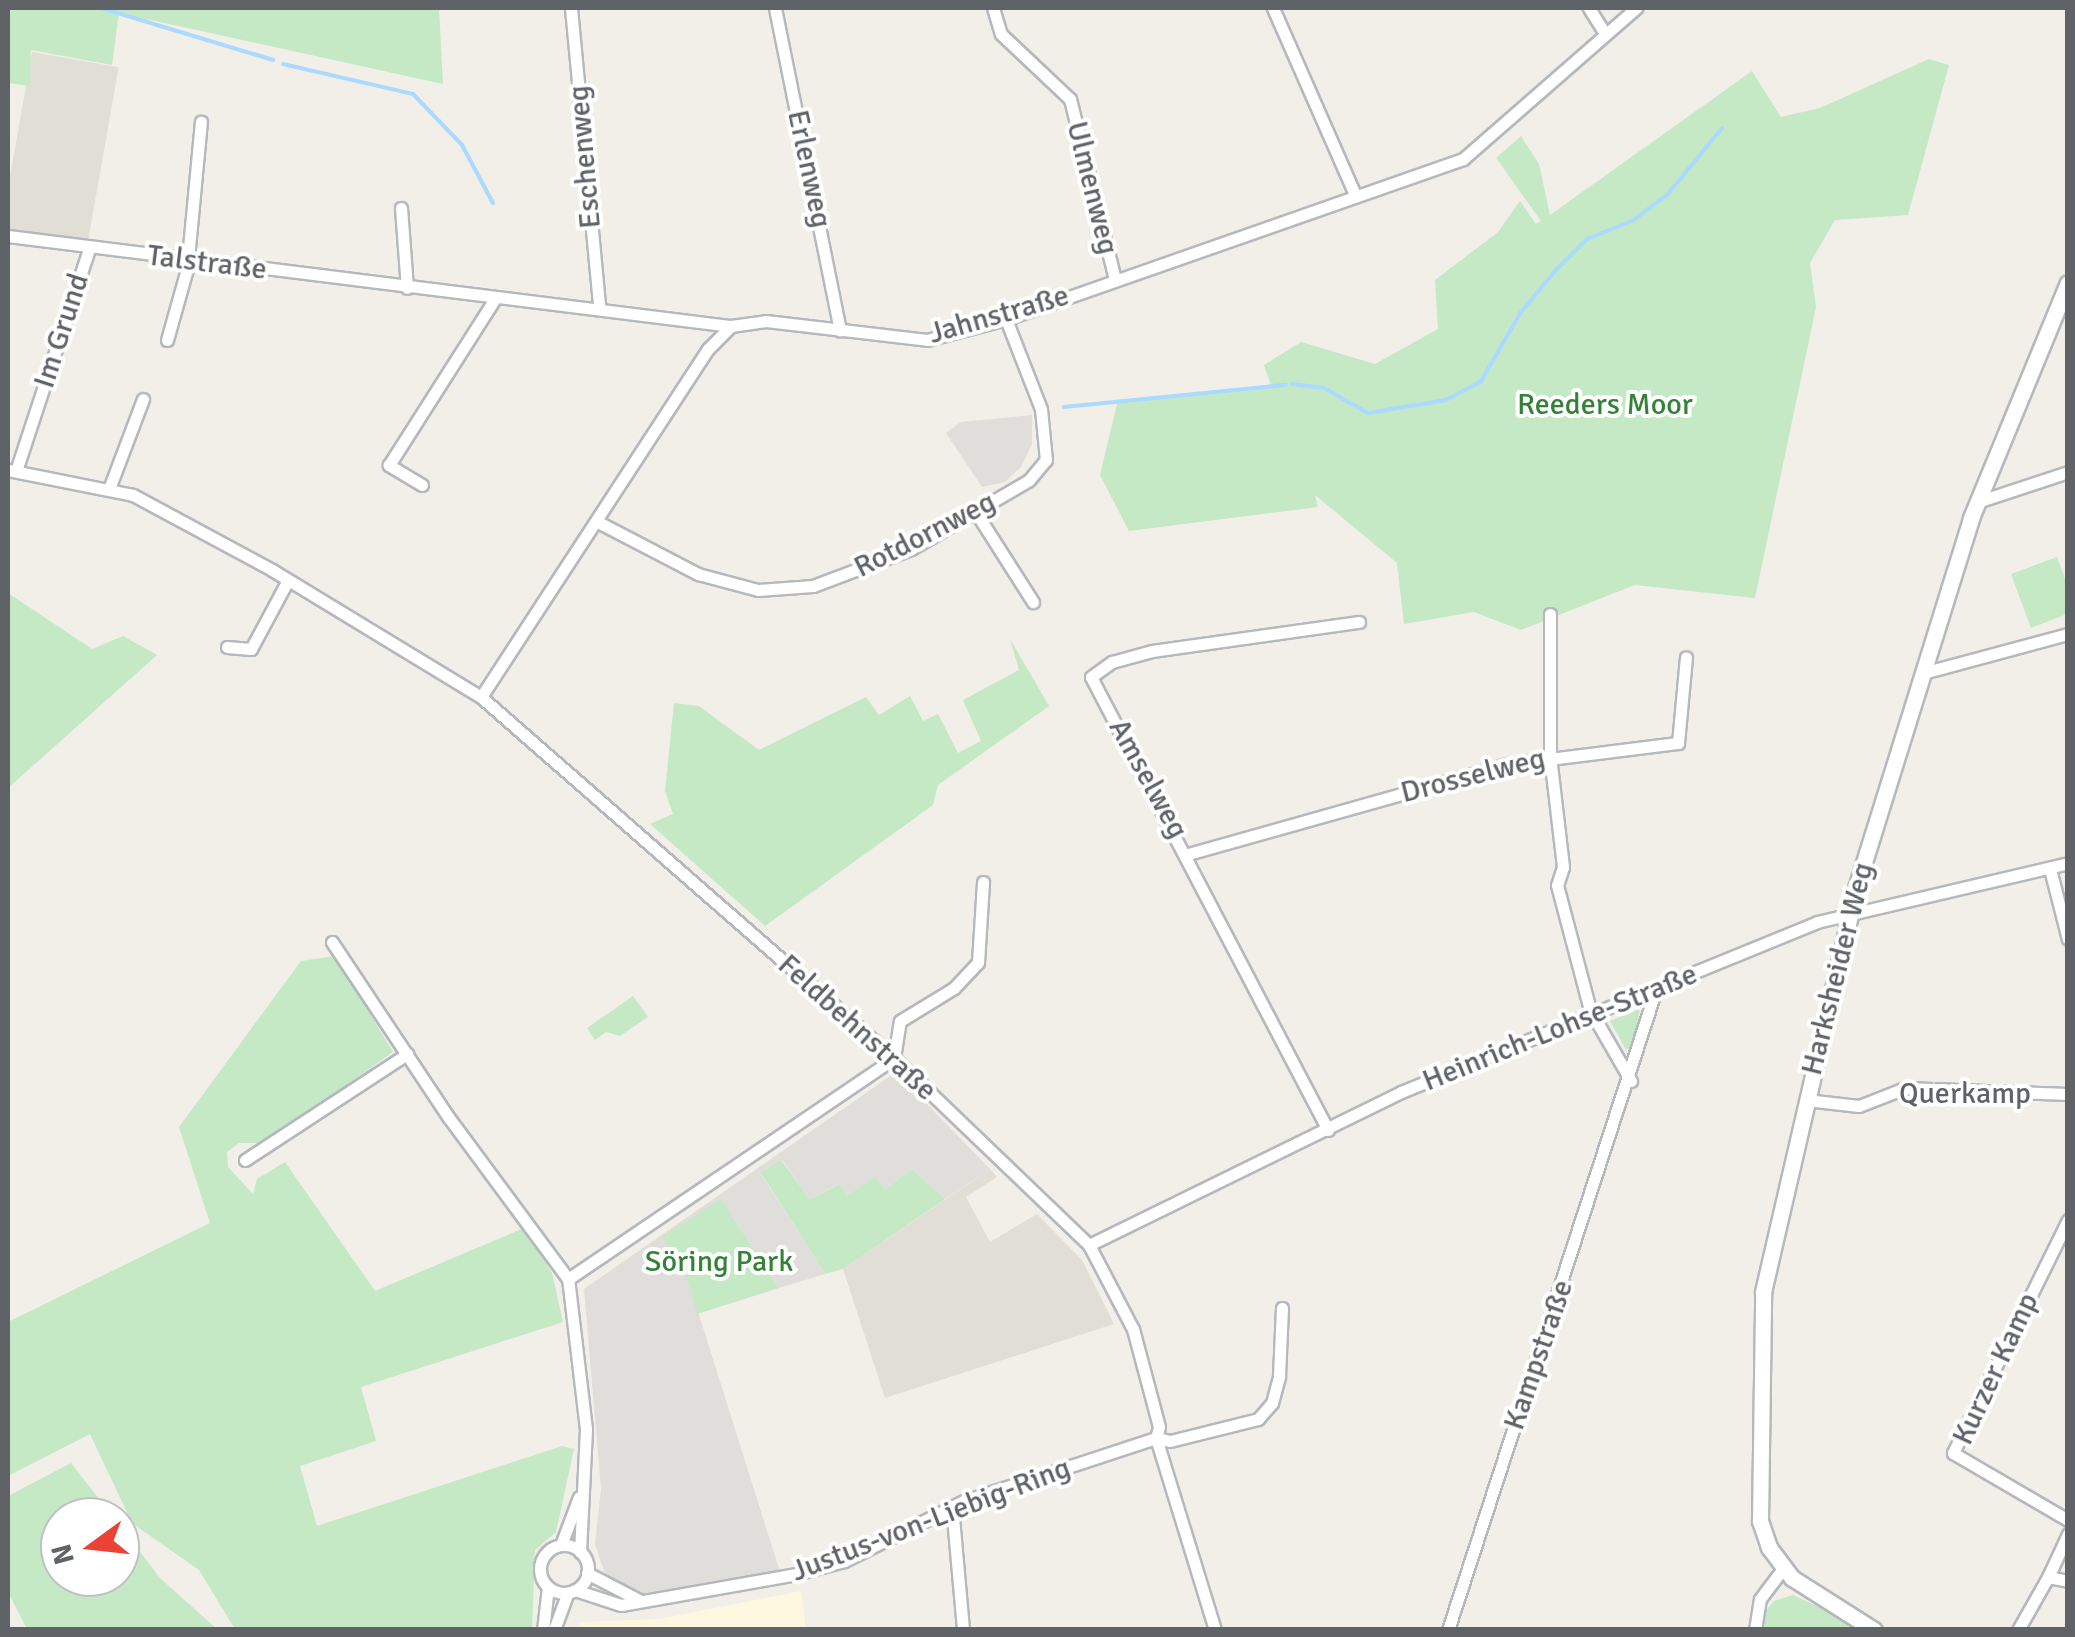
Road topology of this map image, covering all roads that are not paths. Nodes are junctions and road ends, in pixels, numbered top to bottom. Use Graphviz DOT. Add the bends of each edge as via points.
graph roads {
  1 [pos="570,8"];
  2 [pos="775,8"];
  3 [pos="992,8"];
  4 [pos="1272,8"];
  5 [pos="1589,8"];
  6 [pos="1636,8"];
  7 [pos="1604,32"];
  8 [pos="201,122"];
  9 [pos="1355,195"];
  10 [pos="401,208"];
  11 [pos="8,236"];
  12 [pos="89,249"];
  13 [pos="188,260"];
  14 [pos="1115,279"];
  15 [pos="2068,283"];
  16 [pos="407,288"];
  17 [pos="496,297"];
  18 [pos="599,306"];
  19 [pos="1006,318"];
  20 [pos="731,326"];
  21 [pos="840,331"];
  22 [pos="167,340"];
  23 [pos="143,399"];
  24 [pos="12,470"];
  25 [pos="2068,472"];
  26 [pos="422,485"];
  27 [pos="109,488"];
  28 [pos="1977,502"];
  29 [pos="975,512"];
  30 [pos="598,522"];
  31 [pos="288,580"];
  32 [pos="1033,602"];
  33 [pos="1550,614"];
  34 [pos="1359,622"];
  35 [pos="2068,634"];
  36 [pos="226,646"];
  37 [pos="1686,657"];
  38 [pos="1923,673"];
  39 [pos="481,697"];
  40 [pos="1550,756"];
  41 [pos="1188,854"];
  42 [pos="2068,863"];
  43 [pos="2050,869"];
  44 [pos="983,882"];
  45 [pos="1848,913"];
  46 [pos="2068,939"];
  47 [pos="332,942"];
  48 [pos="1655,992"];
  49 [pos="1595,1015"];
  50 [pos="408,1054"];
  51 [pos="894,1058"];
  52 [pos="1631,1081"];
  53 [pos="2068,1094"];
  54 [pos="1806,1100"];
  55 [pos="1328,1130"];
  56 [pos="245,1160"];
  57 [pos="2068,1220"];
  58 [pos="1089,1245"];
  59 [pos="568,1278"];
  60 [pos="1282,1308"];
  61 [pos="1156,1438"];
  62 [pos="584,1483"];
  63 [pos="952,1506"];
  64 [pos="2068,1520"];
  65 [pos="2068,1534"];
  66 [pos="560,1546"];
  67 [pos="580,1552"];
  68 [pos="1783,1568"];
  69 [pos="587,1573"];
  70 [pos="2048,1577"];
  71 [pos="2068,1581"];
  72 [pos="548,1587"];
  73 [pos="572,1591"];
  74 [pos="645,1603"];
  75 [pos="543,1630"];
  76 [pos="554,1630"];
  77 [pos="963,1630"];
  78 [pos="1215,1630"];
  79 [pos="1448,1630"];
  80 [pos="1755,1630"];
  81 [pos="1874,1630"];
  82 [pos="2018,1630"];
  1 -- 18 [label="street, Eschenweg"];
  2 -- 21 [label="street, Erlenweg"];
  3 -- 14 [label="street, Ulmenweg" via="1001,34 1070,98"];
  4 -- 9 [label="street"];
  5 -- 7 [label="street"];
  6 -- 7 [label="street, Jahnstraße"];
  7 -- 9 [label="street, Jahnstraße" via="1496,136 1462,159"];
  8 -- 13 [label="street"];
  9 -- 14 [label="street, Jahnstraße"];
  10 -- 16 [label="street"];
  11 -- 12 [label="street, Talstraße"];
  12 -- 13 [label="street, Talstraße"];
  12 -- 24 [label="street, Im Grund"];
  13 -- 16 [label="street, Talstraße"];
  13 -- 22 [label="street"];
  14 -- 19 [label="street, Jahnstraße"];
  15 -- 28 [label="main road, Harksheider Weg"];
  16 -- 17 [label="street, Talstraße"];
  17 -- 18 [label="street, Talstraße"];
  17 -- 26 [label="street" via="390,465"];
  18 -- 20 [label="street, Talstraße"];
  19 -- 21 [label="street, Jahnstraße" via="927,340"];
  19 -- 29 [label="street, Rotdornweg" via="1041,409 1046,460 1029,480"];
  20 -- 21 [label="street, Jahnstraße" via="766,321"];
  20 -- 30 [label="street" via="708,349"];
  23 -- 27 [label="street"];
  24 -- 27 [label="street, Feldbehnstraße"];
  25 -- 28 [label="street"];
  27 -- 31 [label="street, Feldbehnstraße"];
  28 -- 38 [label="main road, Harksheider Weg"];
  29 -- 30 [label="street, Rotdornweg" via="869,568 812,586 758,590 698,574"];
  29 -- 32 [label="street"];
  30 -- 39 [label="street"];
  31 -- 36 [label="street" via="251,649"];
  31 -- 39 [label="street, Feldbehnstraße"];
  33 -- 40 [label="street"];
  34 -- 41 [label="street, Amselweg" via="1152,651 1112,662 1090,677"];
  35 -- 38 [label="street"];
  37 -- 40 [label="street, Drosselweg" via="1678,743"];
  38 -- 45 [label="main road, Harksheider Weg"];
  39 -- 51 [label="street, Feldbehnstraße"];
  40 -- 41 [label="street, Drosselweg"];
  40 -- 49 [label="street" via="1564,867 1557,886 1566,937 1577,942"];
  41 -- 55 [label="street, Amselweg"];
  42 -- 43 [label="street, Heinrich-Lohse-Straße"];
  43 -- 45 [label="street, Heinrich-Lohse-Straße"];
  43 -- 46 [label="street"];
  44 -- 51 [label="street" via="978,962 954,988 900,1021"];
  45 -- 48 [label="street, Heinrich-Lohse-Straße"];
  45 -- 54 [label="main road, Harksheider Weg"];
  47 -- 50 [label="street"];
  48 -- 49 [label="street, Heinrich-Lohse-Straße"];
  48 -- 52 [label="street, Kampstraße"];
  49 -- 52 [label="street"];
  49 -- 55 [label="street, Heinrich-Lohse-Straße" via="1402,1092"];
  50 -- 56 [label="street"];
  50 -- 59 [label="street"];
  51 -- 58 [label="street, Feldbehnstraße"];
  51 -- 59 [label="street"];
  52 -- 79 [label="street, Kampstraße"];
  53 -- 54 [label="street, Querkamp" via="1905,1088 1847,1108"];
  54 -- 68 [label="main road, Harksheider Weg" via="1760,1326 1757,1494 1764,1534"];
  55 -- 58 [label="street, Heinrich-Lohse-Straße"];
  57 -- 64 [label="street, Kurzer Kamp" via="1952,1453"];
  58 -- 61 [label="street, Feldbehnstraße" via="1134,1329"];
  59 -- 62 [label="street" via="586,1429"];
  60 -- 61 [label="street, Justus-von-Liebig-Ring" via="1278,1376 1272,1402 1258,1419 1170,1441"];
  61 -- 63 [label="street, Justus-von-Liebig-Ring"];
  61 -- 78 [label="street, Feldbehnstraße"];
  62 -- 66 [label="street"];
  62 -- 67 [label="street"];
  63 -- 74 [label="street, Justus-von-Liebig-Ring" via="844,1561 755,1585"];
  63 -- 77 [label="street"];
  65 -- 70 [label="street"];
  66 -- 67 [label="street"];
  66 -- 72 [label="street" via="541,1562"];
  67 -- 69 [label="street"];
  68 -- 80 [label="street" via="1760,1599"];
  68 -- 81 [label="main road"];
  69 -- 73 [label="street"];
  69 -- 74 [label="street"];
  70 -- 71 [label="street"];
  70 -- 82 [label="street"];
  72 -- 73 [label="street"];
  72 -- 75 [label="street"];
  73 -- 74 [label="street, Justus-von-Liebig-Ring" via="609,1604"];
  73 -- 76 [label="street"];
}
